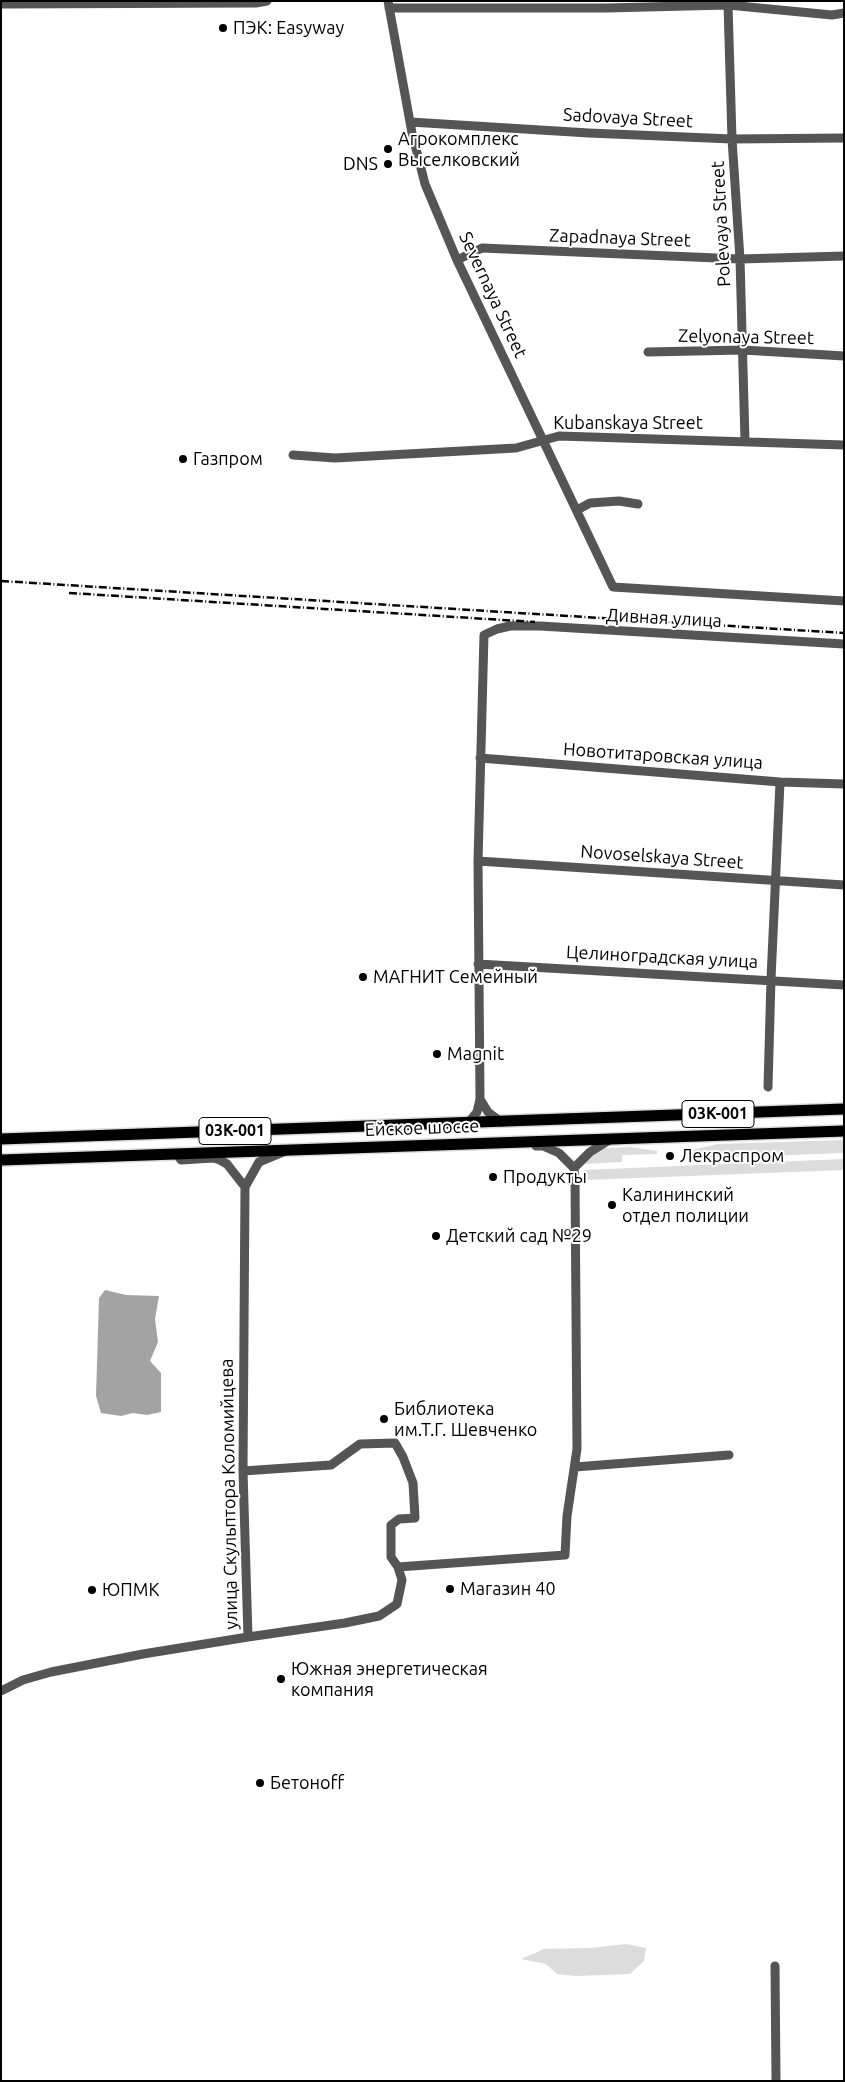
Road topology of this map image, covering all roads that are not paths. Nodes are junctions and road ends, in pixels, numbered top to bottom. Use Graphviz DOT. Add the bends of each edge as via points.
graph roads {
  1 [pos="267,1"];
  2 [pos="1,4"];
  3 [pos="389,4"];
  4 [pos="606,4"];
  5 [pos="728,5"];
  6 [pos="844,13"];
  7 [pos="410,122"];
  8 [pos="844,138"];
  9 [pos="732,139"];
  10 [pos="844,256"];
  11 [pos="740,259"];
  12 [pos="457,260"];
  13 [pos="743,350"];
  14 [pos="648,352"];
  15 [pos="844,356"];
  16 [pos="543,439"];
  17 [pos="745,441"];
  18 [pos="844,444"];
  19 [pos="293,455"];
  20 [pos="638,504"];
  21 [pos="577,510"];
  22 [pos="844,601"];
  23 [pos="844,644"];
  24 [pos="480,758"];
  25 [pos="780,782"];
  26 [pos="844,784"];
  27 [pos="478,861"];
  28 [pos="775,881"];
  29 [pos="844,885"];
  30 [pos="478,964"];
  31 [pos="771,979"];
  32 [pos="844,985"];
  33 [pos="768,1087"];
  34 [pos="480,1099"];
  35 [pos="844,1109"];
  36 [pos="501,1122"];
  37 [pos="468,1123"];
  38 [pos="844,1131"];
  39 [pos="1,1139"];
  40 [pos="611,1139"];
  41 [pos="499,1143"];
  42 [pos="286,1150"];
  43 [pos="177,1154"];
  44 [pos="1,1160"];
  45 [pos="574,1168"];
  46 [pos="245,1187"];
  47 [pos="729,1454"];
  48 [pos="575,1467"];
  49 [pos="243,1471"];
  50 [pos="398,1567"];
  51 [pos="248,1637"];
  52 [pos="1,1691"];
  53 [pos="775,1966"];
  54 [pos="776,2081"];
  1 -- 2 [label="street"];
  3 -- 4 [label="street"];
  3 -- 7 [label="street, Severnaya Street"];
  4 -- 5 [label="street"];
  5 -- 6 [label="street" via="832,15"];
  5 -- 9 [label="street, Polevaya Street"];
  7 -- 9 [label="street, Sadovaya Street"];
  7 -- 12 [label="street, Severnaya Street" via="425,184"];
  8 -- 9 [label="street, Sadovaya Street"];
  9 -- 11 [label="street, Polevaya Street"];
  10 -- 11 [label="street, Zapadnaya Street"];
  11 -- 12 [label="street, Zapadnaya Street" via="482,248"];
  11 -- 13 [label="street, Polevaya Street"];
  12 -- 16 [label="street, Severnaya Street"];
  13 -- 14 [label="street, Zelyonaya Street"];
  13 -- 15 [label="street, Zelyonaya Street"];
  13 -- 17 [label="street, Polevaya Street"];
  16 -- 17 [label="street, Kubanskaya Street" via="560,436"];
  16 -- 19 [label="street, Kubanskaya Street" via="516,448 335,458"];
  16 -- 21 [label="street, Severnaya Street"];
  17 -- 18 [label="street, Kubanskaya Street"];
  20 -- 21 [label="street" via="619,501 590,503"];
  21 -- 22 [label="street, Severnaya Street" via="613,588"];
  23 -- 24 [label="street, Дивная улица" via="540,626 497,629 484,635"];
  24 -- 25 [label="street, Новотитаровская улица"];
  24 -- 27 [label="street"];
  25 -- 26 [label="street, Новотитаровская улица"];
  25 -- 28 [label="street"];
  27 -- 28 [label="street, Novoselskaya Street"];
  27 -- 30 [label="street"];
  28 -- 29 [label="street, Novoselskaya Street"];
  28 -- 31 [label="street"];
  30 -- 31 [label="street, Целиноградская улица"];
  30 -- 34 [label="street"];
  31 -- 32 [label="street, Целиноградская улица"];
  31 -- 33 [label="street"];
  34 -- 36 [label="street" via="488,1112"];
  34 -- 37 [label="street" via="477,1112"];
  35 -- 36 [label="main road, Ейское шоссе / 03К-001"];
  36 -- 37 [label="main road, Ейское шоссе / 03К-001"];
  37 -- 39 [label="main road, Ейское шоссе / 03К-001"];
  38 -- 40 [label="main road, Ейское шоссе / 03К-001"];
  40 -- 41 [label="main road, Ейское шоссе / 03К-001"];
  40 -- 45 [label="street" via="590,1152"];
  41 -- 42 [label="main road, Ейское шоссе / 03К-001"];
  41 -- 45 [label="street" via="509,1147 543,1146 559,1154"];
  42 -- 43 [label="main road, Ейское шоссе / 03К-001"];
  42 -- 46 [label="street" via="259,1162"];
  43 -- 44 [label="main road, Ейское шоссе / 03К-001"];
  43 -- 46 [label="street" via="181,1160 220,1160"];
  45 -- 48 [label="street" via="578,1382"];
  46 -- 49 [label="street, улица Скульптора Коломийцева"];
  47 -- 48 [label="street"];
  48 -- 50 [label="street" via="565,1555"];
  49 -- 50 [label="street" via="331,1465 360,1444 395,1443 414,1483 415,1518 399,1519 391,1525 391,1557"];
  49 -- 51 [label="street, улица Скульптора Коломийцева"];
  50 -- 51 [label="street" via="402,1580 397,1604 379,1616"];
  51 -- 52 [label="street, улица Скульптора Коломийцева" via="51,1672"];
  53 -- 54 [label="street"];
}
